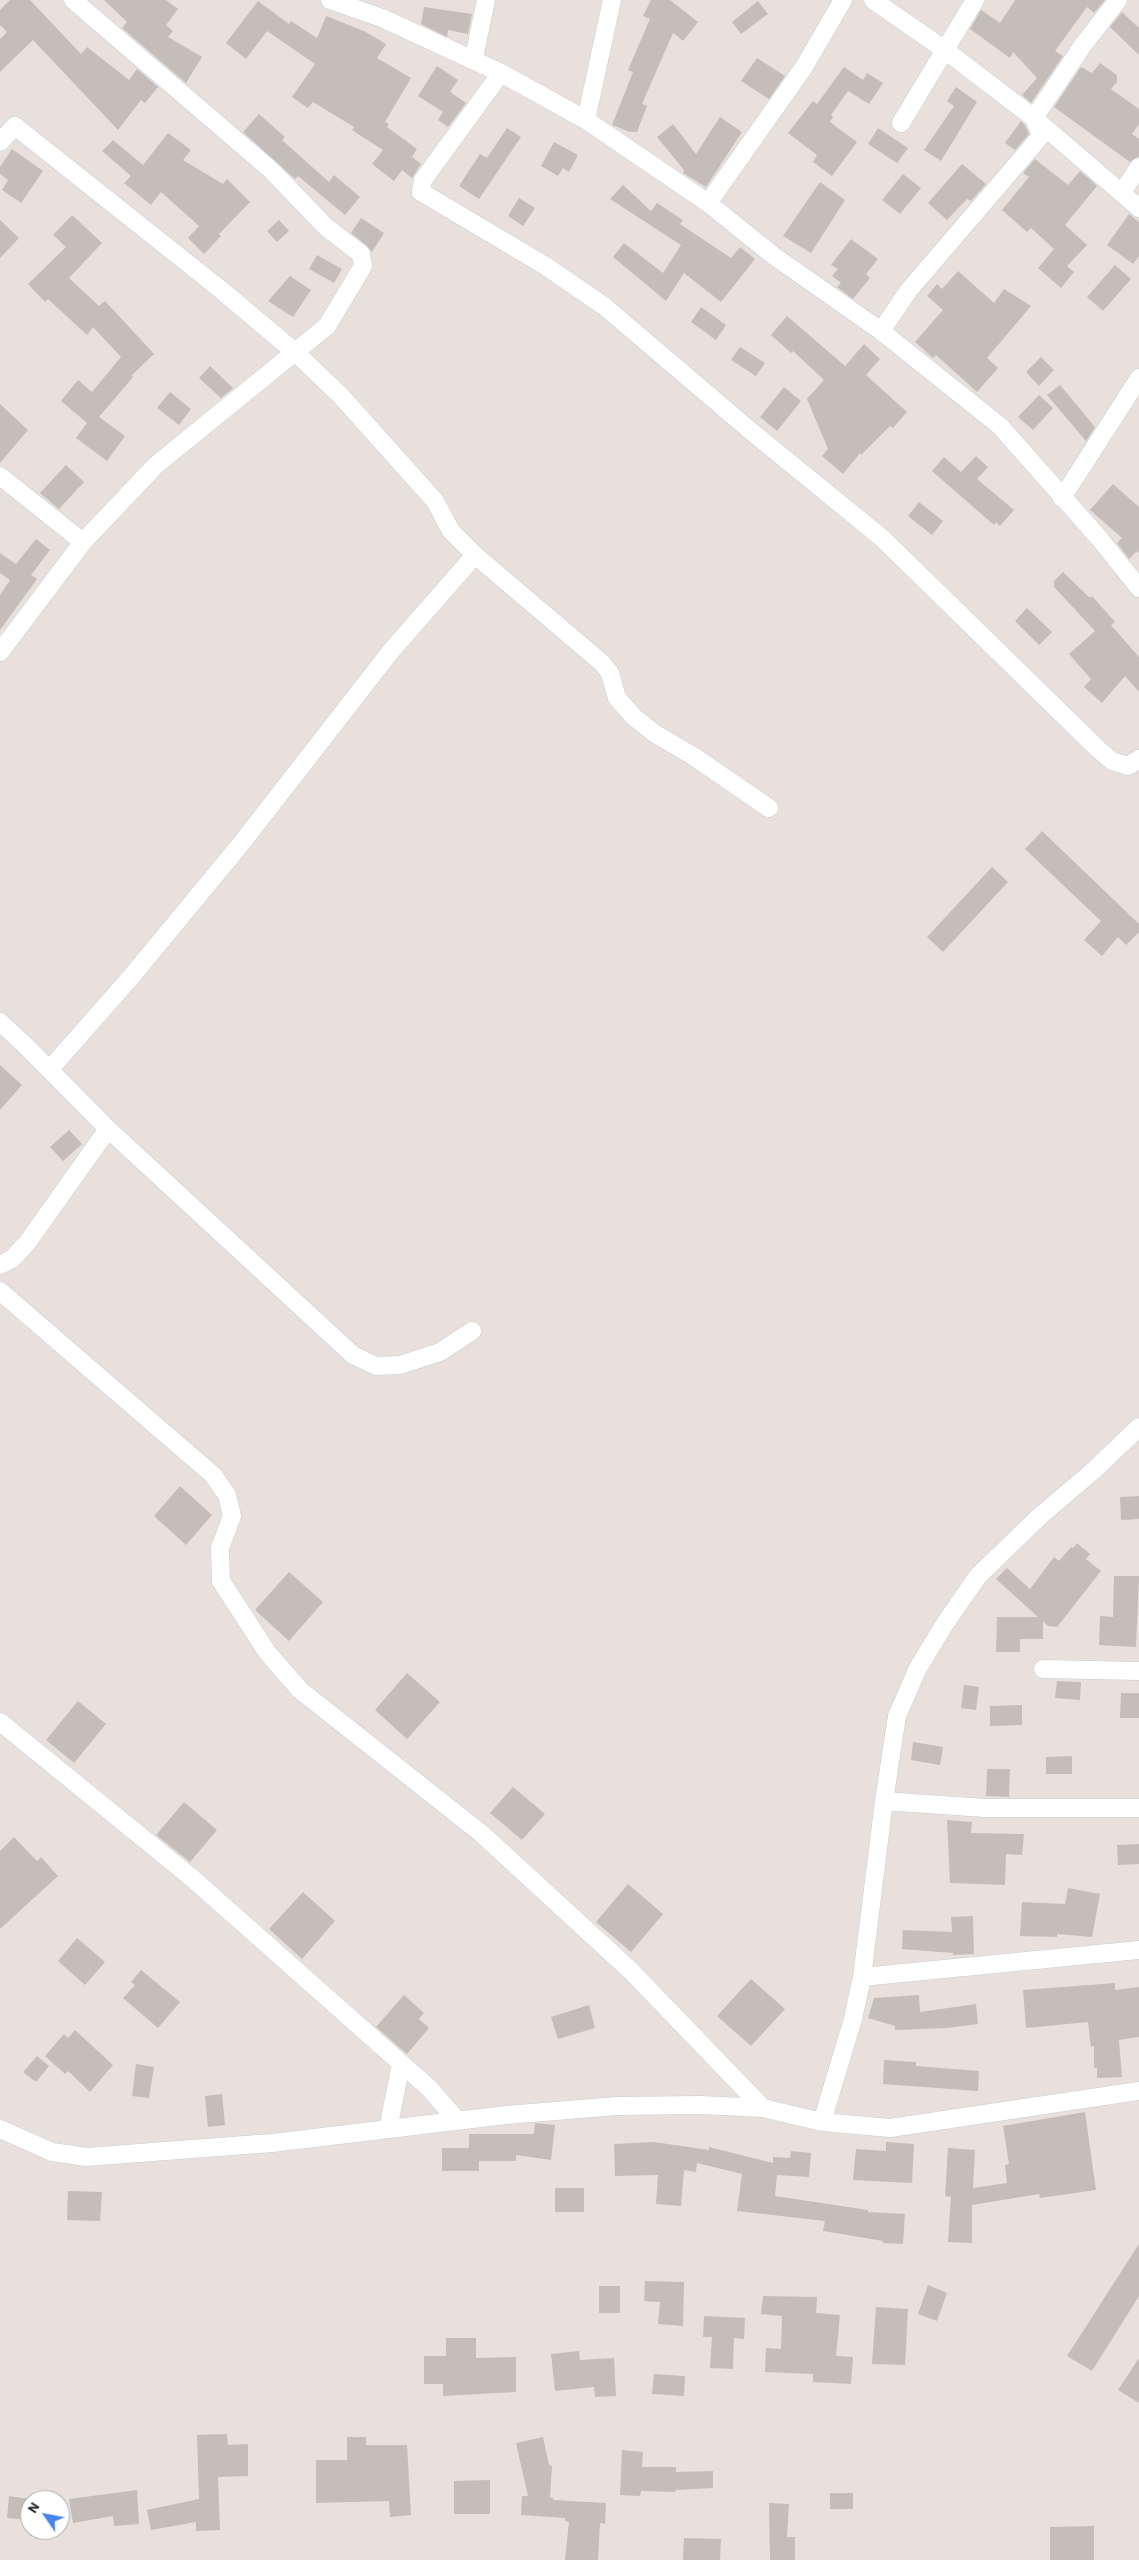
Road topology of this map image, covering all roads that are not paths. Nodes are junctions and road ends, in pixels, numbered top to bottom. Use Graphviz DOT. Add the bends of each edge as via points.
graph roads {
  1 [pos="74,0"];
  2 [pos="330,0"];
  3 [pos="486,0"];
  4 [pos="612,0"];
  5 [pos="843,0"];
  6 [pos="873,0"];
  7 [pos="975,0"];
  8 [pos="1118,0"];
  9 [pos="369,6"];
  10 [pos="945,50"];
  11 [pos="474,58"];
  12 [pos="501,73"];
  13 [pos="1034,118"];
  14 [pos="586,120"];
  15 [pos="901,123"];
  16 [pos="0,142"];
  17 [pos="1139,167"];
  18 [pos="1122,192"];
  19 [pos="708,203"];
  20 [pos="1139,208"];
  21 [pos="881,331"];
  22 [pos="296,353"];
  23 [pos="1139,378"];
  24 [pos="0,476"];
  25 [pos="1062,498"];
  26 [pos="84,542"];
  27 [pos="475,555"];
  28 [pos="1139,588"];
  29 [pos="0,652"];
  30 [pos="1139,760"];
  31 [pos="769,808"];
  32 [pos="0,1022"];
  33 [pos="50,1069"];
  34 [pos="108,1128"];
  35 [pos="0,1265"];
  36 [pos="0,1291"];
  37 [pos="472,1332"];
  38 [pos="1139,1427"];
  39 [pos="1043,1669"];
  40 [pos="1139,1671"];
  41 [pos="0,1722"];
  42 [pos="884,1801"];
  43 [pos="1139,1808"];
  44 [pos="1139,1950"];
  45 [pos="862,1977"];
  46 [pos="401,2064"];
  47 [pos="1139,2091"];
  48 [pos="764,2108"];
  49 [pos="457,2120"];
  50 [pos="822,2122"];
  51 [pos="0,2129"];
  52 [pos="388,2129"];
  1 -- 22 [label="street" via="271,170 326,227 361,254 363,266 358,278 327,326"];
  2 -- 9 [label="street"];
  3 -- 11 [label="street"];
  4 -- 14 [label="street"];
  5 -- 19 [label="street" via="804,67"];
  6 -- 10 [label="street"];
  7 -- 10 [label="street"];
  8 -- 13 [label="street" via="1083,44"];
  9 -- 11 [label="street"];
  10 -- 13 [label="street"];
  10 -- 15 [label="street"];
  11 -- 12 [label="street"];
  12 -- 14 [label="street"];
  12 -- 30 [label="street" via="423,180 421,192 544,265 604,306 882,538 1098,750 1112,761 1128,766"];
  13 -- 18 [label="street"];
  13 -- 21 [label="street" via="1040,136 909,290"];
  14 -- 19 [label="street"];
  16 -- 22 [label="street" via="16,126"];
  17 -- 18 [label="street"];
  18 -- 20 [label="street"];
  19 -- 21 [label="street" via="774,256"];
  21 -- 25 [label="street" via="1000,426"];
  22 -- 26 [label="street" via="156,465"];
  22 -- 27 [label="street" via="342,396 436,501 451,531"];
  23 -- 25 [label="street"];
  24 -- 26 [label="street"];
  25 -- 28 [label="street"];
  26 -- 29 [label="street"];
  27 -- 31 [label="street" via="602,663 610,673 617,698 634,717"];
  27 -- 33 [label="street" via="391,651 240,845 131,977"];
  32 -- 33 [label="street"];
  33 -- 34 [label="street"];
  34 -- 35 [label="street" via="27,1243 12,1259"];
  34 -- 37 [label="street" via="353,1355 376,1366 400,1365 440,1352"];
  36 -- 48 [label="street" via="213,1475 227,1495 232,1516 220,1548 221,1581 267,1652 300,1690 482,1834 631,1971"];
  38 -- 42 [label="street" via="978,1576 946,1622 918,1668 897,1716"];
  39 -- 40 [label="street"];
  41 -- 46 [label="street" via="192,1878"];
  42 -- 43 [label="street" via="985,1808"];
  42 -- 45 [label="street"];
  44 -- 45 [label="street"];
  45 -- 50 [label="street"];
  46 -- 49 [label="street" via="429,2088"];
  46 -- 52 [label="street"];
  47 -- 50 [label="street" via="890,2128"];
  48 -- 49 [label="street" via="617,2106"];
  48 -- 50 [label="street"];
  49 -- 52 [label="street"];
  51 -- 52 [label="street" via="52,2152 86,2157 272,2143"];
}
